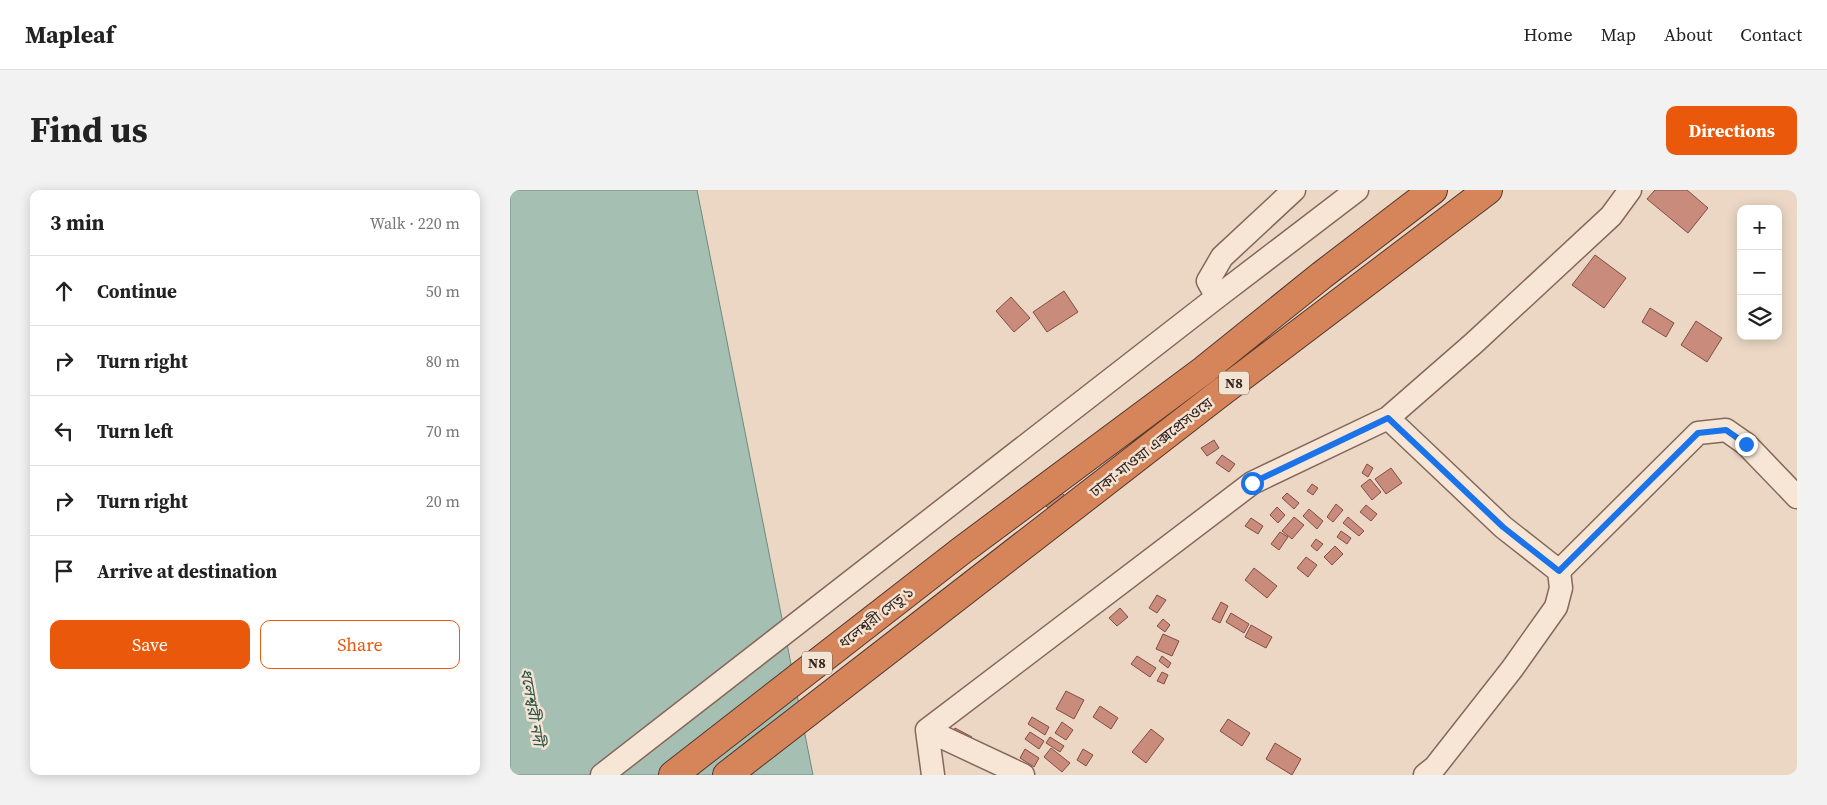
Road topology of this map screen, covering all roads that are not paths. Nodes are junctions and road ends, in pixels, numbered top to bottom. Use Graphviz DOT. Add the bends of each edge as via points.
graph roads {
  1 [pos="1294,190"];
  2 [pos="1357,190"];
  3 [pos="1433,190"];
  4 [pos="1488,190"];
  5 [pos="1630,190"];
  6 [pos="1217,297"];
  7 [pos="1388,418"];
  8 [pos="1797,497"];
  9 [pos="961,551"];
  10 [pos="1559,571"];
  11 [pos="927,730"];
  12 [pos="602,775"];
  13 [pos="673,775"];
  14 [pos="727,775"];
  15 [pos="933,775"];
  16 [pos="1023,775"];
  17 [pos="1425,775"];
  1 -- 6 [label="street" via="1222,257 1208,281"];
  2 -- 6 [label="street"];
  3 -- 9 [label="highway, ঢাকা-মাওয়া এক্সপ্রেসওয়ে / N8" via="1204,370"];
  4 -- 14 [label="highway, ঢাকা-মাওয়া এক্সপ্রেসওয়ে / N8"];
  5 -- 7 [label="street" via="1611,216"];
  6 -- 12 [label="street"];
  7 -- 10 [label="street" via="1503,527"];
  7 -- 11 [label="street" via="1252,483"];
  8 -- 10 [label="street" via="1746,444 1726,430 1698,433"];
  9 -- 13 [label="highway, ধলেশ্বরী সেতু ১ / N8"];
  10 -- 17 [label="street" via="1561,588 1556,607 1506,676 1435,767"];
  11 -- 15 [label="street"];
  11 -- 16 [label="street"];
}
